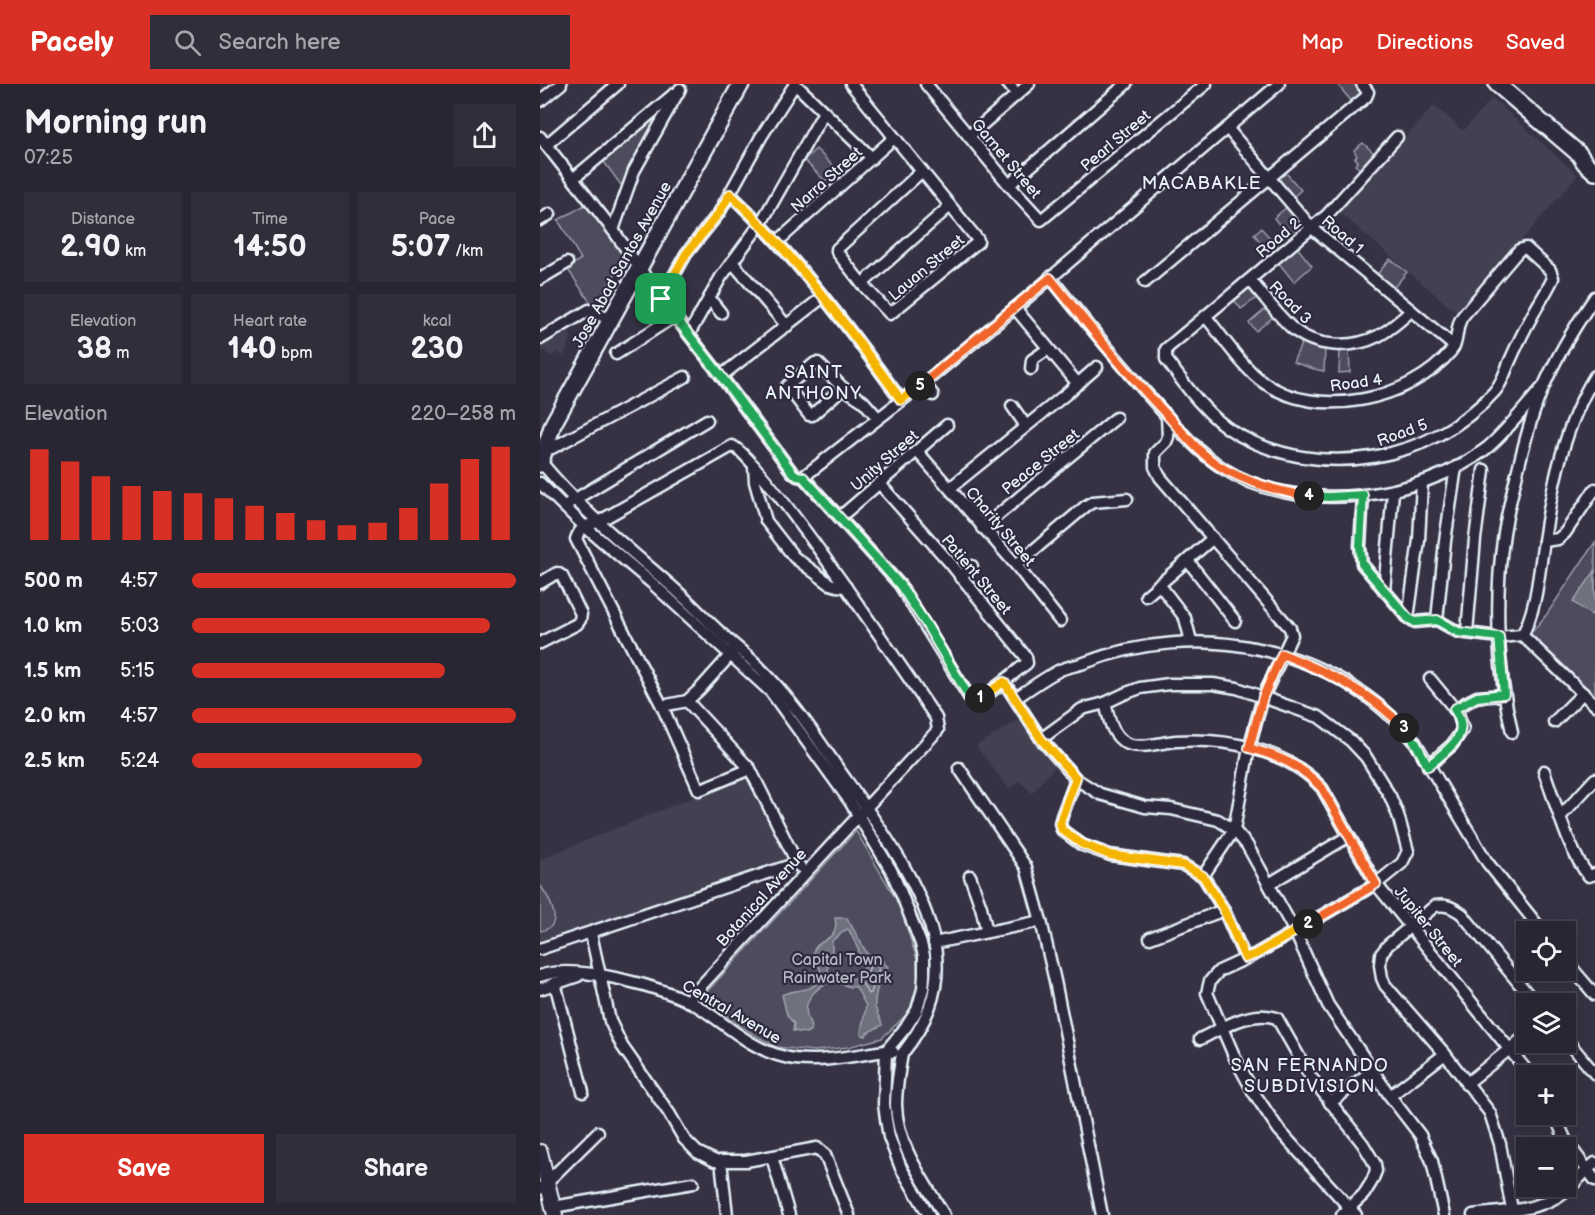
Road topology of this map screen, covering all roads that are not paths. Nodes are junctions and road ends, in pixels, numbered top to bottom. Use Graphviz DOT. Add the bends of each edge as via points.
graph roads {
  1 [pos="561,84"];
  2 [pos="618,84"];
  3 [pos="730,84"];
  4 [pos="741,84"];
  5 [pos="795,84"];
  6 [pos="851,84"];
  7 [pos="927,84"];
  8 [pos="1008,84"];
  9 [pos="1029,84"];
  10 [pos="1125,84"];
  11 [pos="1206,84"];
  12 [pos="1279,84"];
  13 [pos="1362,84"];
  14 [pos="1486,84"];
  15 [pos="1497,84"];
  16 [pos="683,86"];
  17 [pos="1017,94"];
  18 [pos="540,101"];
  19 [pos="824,112"];
  20 [pos="1227,128"];
  21 [pos="969,136"];
  22 [pos="1397,136"];
  23 [pos="894,138"];
  24 [pos="543,141"];
  25 [pos="872,158"];
  26 [pos="1590,168"];
  27 [pos="922,171"];
  28 [pos="573,178"];
  29 [pos="1269,178"];
  30 [pos="1009,184"];
  31 [pos="730,194"];
  32 [pos="950,206"];
  33 [pos="1043,219"];
  34 [pos="761,223"];
  35 [pos="1312,228"];
  36 [pos="613,230"];
  37 [pos="777,242"];
  38 [pos="1540,260"];
  39 [pos="732,262"];
  40 [pos="567,263"];
  41 [pos="637,264"];
  42 [pos="540,279"];
  43 [pos="1250,280"];
  44 [pos="1046,281"];
  45 [pos="1145,282"];
  46 [pos="862,284"];
  47 [pos="823,297"];
  48 [pos="1595,297"];
  49 [pos="709,298"];
  50 [pos="661,299"];
  51 [pos="1015,308"];
  52 [pos="1411,311"];
  53 [pos="721,313"];
  54 [pos="675,316"];
  55 [pos="1206,317"];
  56 [pos="607,318"];
  57 [pos="787,326"];
  58 [pos="689,334"];
  59 [pos="540,339"];
  60 [pos="1454,346"];
  61 [pos="1047,349"];
  62 [pos="1166,349"];
  63 [pos="616,354"];
  64 [pos="1097,367"];
  65 [pos="1031,369"];
  66 [pos="721,376"];
  67 [pos="1595,376"];
  68 [pos="685,377"];
  69 [pos="924,383"];
  70 [pos="1078,384"];
  71 [pos="843,388"];
  72 [pos="1542,388"];
  73 [pos="933,395"];
  74 [pos="901,400"];
  75 [pos="1012,406"];
  76 [pos="1167,416"];
  77 [pos="878,418"];
  78 [pos="1116,418"];
  79 [pos="707,420"];
  80 [pos="947,425"];
  81 [pos="1026,426"];
  82 [pos="1180,430"];
  83 [pos="1166,442"];
  84 [pos="917,451"];
  85 [pos="541,452"];
  86 [pos="754,466"];
  87 [pos="1456,467"];
  88 [pos="1484,470"];
  89 [pos="803,477"];
  90 [pos="540,483"];
  91 [pos="1422,483"];
  92 [pos="880,484"];
  93 [pos="950,488"];
  94 [pos="1595,489"];
  95 [pos="1393,492"];
  96 [pos="1363,495"];
  97 [pos="1127,499"];
  98 [pos="568,503"];
  99 [pos="840,517"];
  100 [pos="598,522"];
  101 [pos="584,526"];
  102 [pos="982,528"];
  103 [pos="1213,538"];
  104 [pos="1544,542"];
  105 [pos="1188,561"];
  106 [pos="1016,565"];
  107 [pos="972,566"];
  108 [pos="960,577"];
  109 [pos="540,583"];
  110 [pos="1159,584"];
  111 [pos="846,586"];
  112 [pos="1384,591"];
  113 [pos="1146,596"];
  114 [pos="1408,618"];
  115 [pos="1437,620"];
  116 [pos="1060,621"];
  117 [pos="1235,621"];
  118 [pos="1467,632"];
  119 [pos="1522,635"];
  120 [pos="1499,637"];
  121 [pos="1191,641"];
  122 [pos="540,643"];
  123 [pos="734,651"];
  124 [pos="1282,654"];
  125 [pos="1430,679"];
  126 [pos="1004,682"];
  127 [pos="1582,693"];
  128 [pos="1504,694"];
  129 [pos="1263,697"];
  130 [pos="1016,698"];
  131 [pos="687,701"];
  132 [pos="1105,703"];
  133 [pos="1595,705"];
  134 [pos="662,706"];
  135 [pos="1454,709"];
  136 [pos="1554,722"];
  137 [pos="1512,732"];
  138 [pos="1041,739"];
  139 [pos="1249,748"];
  140 [pos="1428,766"];
  141 [pos="959,768"];
  142 [pos="750,769"];
  143 [pos="1544,771"];
  144 [pos="1076,778"];
  145 [pos="1595,779"];
  146 [pos="862,811"];
  147 [pos="1560,817"];
  148 [pos="1234,830"];
  149 [pos="1349,836"];
  150 [pos="796,863"];
  151 [pos="805,872"];
  152 [pos="1595,874"];
  153 [pos="970,876"];
  154 [pos="1203,876"];
  155 [pos="1269,884"];
  156 [pos="1376,884"];
  157 [pos="1224,910"];
  158 [pos="1041,921"];
  159 [pos="1534,921"];
  160 [pos="1411,927"];
  161 [pos="987,932"];
  162 [pos="1295,932"];
  163 [pos="591,933"];
  164 [pos="1150,938"];
  165 [pos="934,943"];
  166 [pos="540,950"];
  167 [pos="1245,958"];
  168 [pos="1576,973"];
  169 [pos="584,975"];
  170 [pos="540,976"];
  171 [pos="600,976"];
  172 [pos="555,983"];
  173 [pos="540,989"];
  174 [pos="1527,993"];
  175 [pos="1595,995"];
  176 [pos="687,1000"];
  177 [pos="1221,1029"];
  178 [pos="1200,1039"];
  179 [pos="1516,1044"];
  180 [pos="1509,1049"];
  181 [pos="886,1051"];
  182 [pos="1576,1051"];
  183 [pos="902,1054"];
  184 [pos="1445,1054"];
  185 [pos="1522,1065"];
  186 [pos="1373,1070"];
  187 [pos="1595,1074"];
  188 [pos="1466,1084"];
  189 [pos="583,1092"];
  190 [pos="1390,1096"];
  191 [pos="1330,1103"];
  192 [pos="1559,1125"];
  193 [pos="598,1132"];
  194 [pos="540,1152"];
  195 [pos="772,1157"];
  196 [pos="721,1161"];
  197 [pos="1592,1166"];
  198 [pos="1595,1180"];
  199 [pos="693,1183"];
  200 [pos="543,1186"];
  201 [pos="1512,1210"];
  202 [pos="554,1211"];
  203 [pos="1349,1213"];
  204 [pos="727,1215"];
  205 [pos="789,1215"];
  206 [pos="849,1215"];
  207 [pos="929,1215"];
  208 [pos="944,1215"];
  209 [pos="1102,1215"];
  210 [pos="1444,1215"];
  211 [pos="1473,1215"];
  1 -- 18 [label="street"];
  2 -- 24 [label="street"];
  3 -- 41 [label="highway, Jose Abad Santos Avenue"];
  4 -- 41 [label="highway, Jose Abad Santos Avenue"];
  5 -- 19 [label="street"];
  5 -- 31 [label="street"];
  6 -- 23 [label="street"];
  7 -- 21 [label="street, Garnet Street"];
  8 -- 17 [label="street"];
  9 -- 17 [label="street"];
  10 -- 30 [label="street"];
  11 -- 33 [label="street, Pearl Street"];
  12 -- 20 [label="street"];
  13 -- 29 [label="street" via="1368,92 1365,97"];
  14 -- 26 [label="highway" via="1574,159"];
  15 -- 26 [label="highway" via="1579,154"];
  16 -- 28 [label="street"];
  16 -- 36 [label="street" via="634,171"];
  17 -- 21 [label="street"];
  19 -- 25 [label="street"];
  19 -- 34 [label="street"];
  20 -- 29 [label="street, Road 1"];
  20 -- 44 [label="street"];
  21 -- 30 [label="street, Garnet Street"];
  22 -- 35 [label="street, Road 2"];
  23 -- 25 [label="street, Narra Street"];
  23 -- 27 [label="street"];
  24 -- 28 [label="street"];
  25 -- 37 [label="street, Narra Street"];
  27 -- 32 [label="street"];
  27 -- 46 [label="street" via="837,249"];
  28 -- 36 [label="street"];
  29 -- 35 [label="street, Road 1"];
  29 -- 45 [label="street"];
  30 -- 33 [label="street, Garnet Street" via="1039,220"];
  31 -- 34 [label="street"];
  31 -- 50 [label="street" via="686,254"];
  32 -- 46 [label="street"];
  32 -- 46 [label="street, Lauan Street" via="978,242 893,314"];
  34 -- 37 [label="street"];
  34 -- 39 [label="street"];
  35 -- 43 [label="street, Road 2"];
  35 -- 52 [label="street, Road 1"];
  36 -- 41 [label="street"];
  37 -- 47 [label="street"];
  38 -- 60 [label="street, Road 4" via="1528,249 1519,250 1462,317"];
  38 -- 62 [label="street, Road 5" via="1553,278 1498,386 1448,429 1390,454 1362,459 1314,458 1281,452 1238,435 1215,418 1166,359"];
  39 -- 49 [label="street"];
  39 -- 57 [label="street"];
  40 -- 42 [label="street"];
  41 -- 50 [label="street"];
  41 -- 56 [label="highway, Jose Abad Santos Avenue"];
  43 -- 52 [label="street, Road 3" via="1294,329 1330,345 1376,337"];
  43 -- 55 [label="street, Road 2"];
  44 -- 51 [label="street"];
  44 -- 76 [label="street"];
  47 -- 57 [label="street"];
  47 -- 74 [label="street"];
  48 -- 72 [label="street" via="1569,335"];
  49 -- 53 [label="street"];
  49 -- 58 [label="street"];
  50 -- 54 [label="street"];
  51 -- 61 [label="street"];
  51 -- 69 [label="street"];
  52 -- 60 [label="street, Road 1"];
  54 -- 58 [label="street"];
  54 -- 63 [label="street"];
  55 -- 60 [label="street, Road 4" via="1263,383 1319,401 1353,401 1401,389 1434,368"];
  55 -- 62 [label="street, Road 2"];
  56 -- 59 [label="street" via="589,310"];
  56 -- 85 [label="highway, Jose Abad Santos Avenue"];
  56 -- 85 [label="highway, Jose Abad Santos Avenue"];
  57 -- 66 [label="street"];
  58 -- 66 [label="street"];
  61 -- 65 [label="street" via="1032,360"];
  61 -- 70 [label="street"];
  64 -- 70 [label="street"];
  66 -- 89 [label="street" via="792,472"];
  67 -- 104 [label="street" via="1569,433"];
  68 -- 85 [label="street"];
  69 -- 73 [label="street"];
  69 -- 74 [label="street"];
  70 -- 81 [label="street"];
  71 -- 71 [label="street" via="816,363 787,386 809,415"];
  71 -- 77 [label="street" via="863,401"];
  72 -- 87 [label="street" via="1487,448"];
  72 -- 120 [label="street" via="1504,533"];
  74 -- 77 [label="street"];
  75 -- 81 [label="street"];
  76 -- 82 [label="street"];
  76 -- 83 [label="street"];
  77 -- 89 [label="street"];
  78 -- 102 [label="street, Peace Street"];
  79 -- 98 [label="street"];
  80 -- 84 [label="street, Unity Street"];
  81 -- 93 [label="street"];
  82 -- 83 [label="street"];
  82 -- 96 [label="street" via="1225,470 1252,482 1311,496"];
  83 -- 103 [label="street" via="1155,451 1157,472"];
  84 -- 92 [label="street, Unity Street"];
  84 -- 93 [label="street, Charity Street"];
  85 -- 98 [label="street"];
  86 -- 100 [label="street" via="740,449 732,446"];
  86 -- 111 [label="street"];
  86 -- 111 [label="street" via="763,516 789,552 830,584"];
  87 -- 91 [label="street"];
  87 -- 115 [label="street"];
  88 -- 118 [label="street"];
  89 -- 99 [label="street"];
  90 -- 98 [label="street"];
  91 -- 95 [label="street"];
  91 -- 114 [label="street"];
  92 -- 99 [label="street, Unity Street"];
  92 -- 108 [label="street, Patient Street"];
  93 -- 102 [label="street, Charity Street"];
  94 -- 104 [label="street" via="1565,533"];
  95 -- 96 [label="street"];
  95 -- 112 [label="street"];
  96 -- 112 [label="street" via="1362,564"];
  97 -- 106 [label="street" via="1086,506"];
  98 -- 100 [label="street"];
  98 -- 101 [label="street"];
  99 -- 126 [label="street" via="900,585 971,700"];
  100 -- 101 [label="street"];
  100 -- 123 [label="street" via="669,584"];
  101 -- 123 [label="street"];
  101 -- 134 [label="street" via="576,539"];
  102 -- 106 [label="street, Charity Street"];
  103 -- 105 [label="street"];
  103 -- 124 [label="street" via="1290,628 1292,635"];
  104 -- 119 [label="street" via="1535,594"];
  105 -- 110 [label="street"];
  105 -- 117 [label="street"];
  106 -- 116 [label="street, Charity Street"];
  107 -- 108 [label="street"];
  108 -- 126 [label="street, Patient Street" via="1026,657 1027,663"];
  109 -- 122 [label="street" via="556,573 562,576 581,614 577,624"];
  110 -- 113 [label="street"];
  110 -- 121 [label="street" via="1185,618"];
  111 -- 146 [label="street, Botanical Avenue" via="939,726"];
  112 -- 114 [label="street"];
  114 -- 115 [label="street" via="1415,622"];
  115 -- 118 [label="street" via="1458,632"];
  118 -- 120 [label="street"];
  119 -- 120 [label="street"];
  119 -- 127 [label="street"];
  120 -- 128 [label="street"];
  121 -- 124 [label="street" via="1230,643"];
  121 -- 130 [label="street" via="1110,652 1060,670"];
  123 -- 131 [label="street"];
  123 -- 146 [label="street" via="771,692"];
  124 -- 129 [label="street"];
  124 -- 140 [label="street" via="1327,672 1373,700 1403,727"];
  125 -- 135 [label="street"];
  126 -- 130 [label="street"];
  127 -- 133 [label="street"];
  127 -- 136 [label="street"];
  128 -- 135 [label="street" via="1477,697"];
  128 -- 137 [label="street"];
  129 -- 132 [label="street" via="1213,684 1169,684 1140,688"];
  129 -- 139 [label="street"];
  129 -- 156 [label="street" via="1319,717 1366,757 1398,815 1408,851 1397,869"];
  130 -- 138 [label="street"];
  131 -- 134 [label="street"];
  131 -- 142 [label="street"];
  132 -- 138 [label="street" via="1082,709"];
  132 -- 139 [label="street, Jupiter Street" via="1111,726 1127,744 1208,741"];
  134 -- 142 [label="street" via="699,790"];
  135 -- 140 [label="street" via="1463,729 1460,736"];
  138 -- 144 [label="street"];
  139 -- 148 [label="street"];
  139 -- 149 [label="street, Jupiter Street" via="1291,762 1311,776"];
  140 -- 159 [label="street" via="1487,862"];
  141 -- 158 [label="street" via="1026,867"];
  142 -- 150 [label="street"];
  143 -- 147 [label="street"];
  144 -- 148 [label="street" via="1100,794 1121,801 1218,820"];
  144 -- 154 [label="street" via="1060,823 1071,837 1110,855 1183,865"];
  145 -- 147 [label="street"];
  146 -- 151 [label="street, Botanical Avenue"];
  146 -- 165 [label="street" via="898,856 918,896"];
  146 -- 181 [label="street" via="901,893 924,956 923,989 917,1010"];
  147 -- 152 [label="street" via="1585,871 1589,876"];
  148 -- 154 [label="street"];
  148 -- 155 [label="street"];
  149 -- 155 [label="street"];
  149 -- 156 [label="street, Jupiter Street"];
  150 -- 151 [label="street"];
  150 -- 163 [label="street"];
  151 -- 176 [label="street, Botanical Avenue"];
  153 -- 161 [label="street"];
  154 -- 157 [label="street"];
  155 -- 162 [label="street"];
  156 -- 160 [label="street, Jupiter Street"];
  156 -- 162 [label="street"];
  157 -- 164 [label="street"];
  157 -- 167 [label="street"];
  158 -- 161 [label="street"];
  158 -- 209 [label="street"];
  160 -- 174 [label="street" via="1435,906 1452,907"];
  160 -- 180 [label="street, Jupiter Street"];
  160 -- 184 [label="street" via="1382,954 1382,978"];
  161 -- 165 [label="street"];
  162 -- 167 [label="street"];
  162 -- 186 [label="street" via="1329,1005"];
  163 -- 166 [label="street"];
  163 -- 171 [label="street"];
  165 -- 183 [label="street" via="936,971 931,1006 917,1035"];
  167 -- 177 [label="street" via="1219,971 1208,986"];
  168 -- 175 [label="street"];
  169 -- 170 [label="street, Central Avenue" via="558,972"];
  169 -- 171 [label="street, Central Avenue"];
  169 -- 172 [label="street, Central Avenue"];
  171 -- 176 [label="street, Central Avenue" via="652,987"];
  171 -- 196 [label="street" via="609,1021 622,1046 684,1139 697,1152"];
  172 -- 173 [label="street, Central Avenue"];
  172 -- 189 [label="street"];
  176 -- 181 [label="street, Central Avenue" via="755,1046 782,1057 816,1059"];
  177 -- 178 [label="street"];
  177 -- 191 [label="street" via="1254,1016 1266,1014 1277,1018"];
  177 -- 203 [label="street" via="1254,1093 1279,1130"];
  179 -- 180 [label="street"];
  180 -- 185 [label="street, Jupiter Street"];
  180 -- 188 [label="street"];
  181 -- 183 [label="street, Central Avenue"];
  181 -- 207 [label="street" via="884,1104 889,1137 901,1168"];
  182 -- 187 [label="street"];
  183 -- 208 [label="street" via="896,1107 902,1135 911,1159"];
  184 -- 188 [label="street"];
  184 -- 190 [label="street"];
  186 -- 190 [label="street"];
  186 -- 191 [label="street"];
  188 -- 201 [label="street" via="1482,1101 1495,1126"];
  190 -- 210 [label="street" via="1413,1123 1428,1150"];
  191 -- 203 [label="street" via="1375,1164 1372,1181"];
  192 -- 197 [label="street" via="1566,1141"];
  193 -- 200 [label="street"];
  194 -- 200 [label="main road"];
  195 -- 196 [label="street"];
  195 -- 205 [label="street"];
  195 -- 206 [label="street" via="821,1150"];
  196 -- 204 [label="street"];
  197 -- 198 [label="street"];
  197 -- 201 [label="street" via="1554,1199"];
  199 -- 202 [label="street"];
  200 -- 202 [label="main road"];
  201 -- 211 [label="street"];
}
